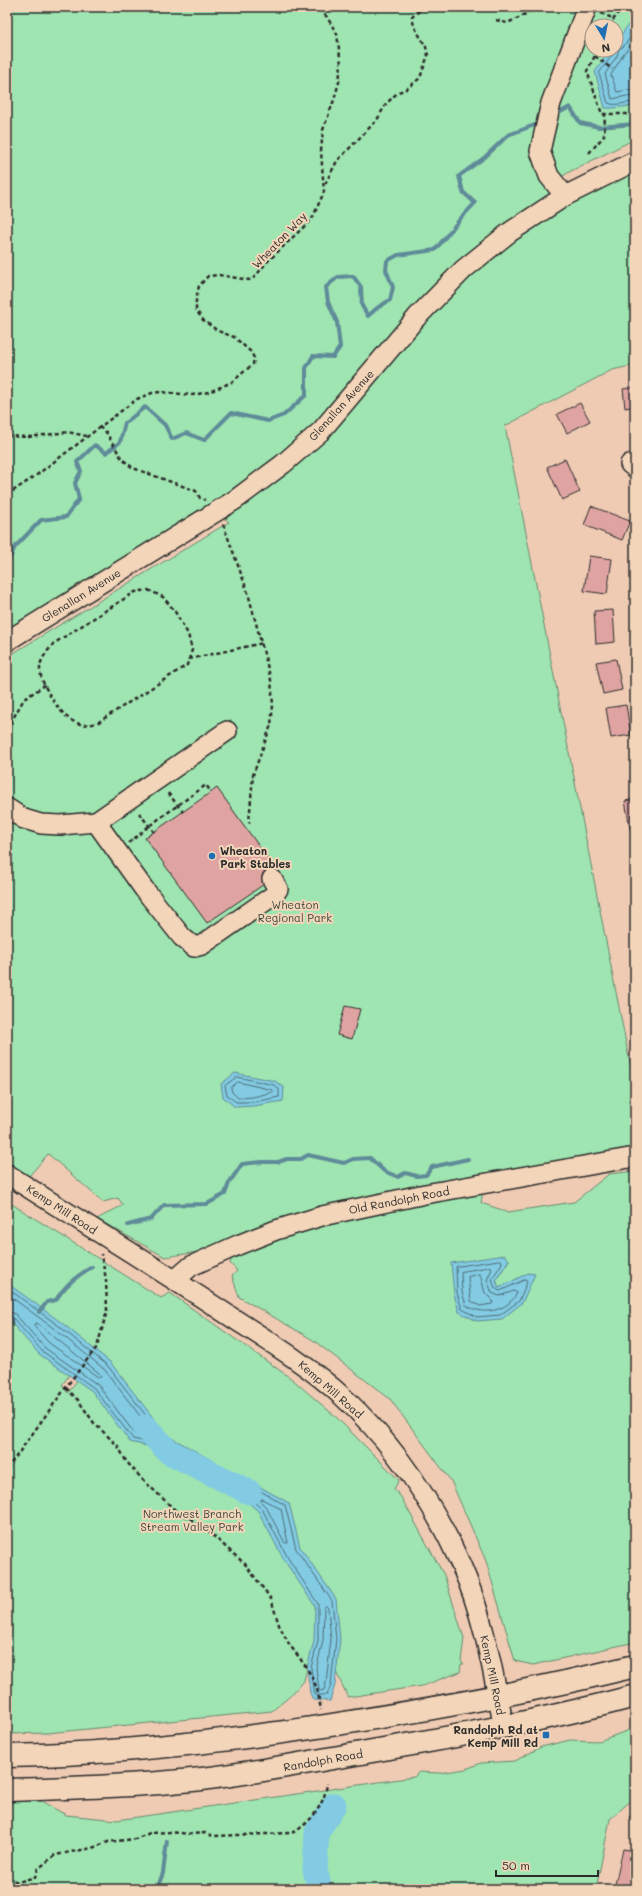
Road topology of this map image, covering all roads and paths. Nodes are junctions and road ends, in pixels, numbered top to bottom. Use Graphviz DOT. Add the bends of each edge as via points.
graph roads {
  1 [pos="317,7"];
  2 [pos="424,7"];
  3 [pos="535,7"];
  4 [pos="587,7"];
  5 [pos="622,7"];
  6 [pos="614,18"];
  7 [pos="496,20"];
  8 [pos="594,58"];
  9 [pos="598,58"];
  10 [pos="612,69"];
  11 [pos="605,114"];
  12 [pos="635,114"];
  13 [pos="588,153"];
  14 [pos="635,161"];
  15 [pos="325,185"];
  16 [pos="565,196"];
  17 [pos="99,426"];
  18 [pos="7,436"];
  19 [pos="86,436"];
  20 [pos="7,495"];
  21 [pos="216,510"];
  22 [pos="7,641"];
  23 [pos="262,642"];
  24 [pos="189,659"];
  25 [pos="45,685"];
  26 [pos="7,729"];
  27 [pos="227,731"];
  28 [pos="212,792"];
  29 [pos="168,793"];
  30 [pos="177,805"];
  31 [pos="7,808"];
  32 [pos="139,812"];
  33 [pos="183,812"];
  34 [pos="96,822"];
  35 [pos="249,823"];
  36 [pos="149,826"];
  37 [pos="154,832"];
  38 [pos="124,847"];
  39 [pos="272,879"];
  40 [pos="635,1157"];
  41 [pos="7,1174"];
  42 [pos="101,1254"];
  43 [pos="175,1280"];
  44 [pos="66,1388"];
  45 [pos="7,1469"];
  46 [pos="635,1666"];
  47 [pos="498,1696"];
  48 [pos="635,1696"];
  49 [pos="321,1710"];
  50 [pos="504,1728"];
  51 [pos="7,1756"];
  52 [pos="327,1784"];
  53 [pos="7,1790"];
  54 [pos="7,1878"];
  1 -- 15 [label="path, Wheaton Way" via="327,17 337,34 341,64 339,82 323,130 321,151"];
  2 -- 15 [label="path" via="412,17 428,55 420,78 405,90 398,92 386,104 377,120 337,161"];
  3 -- 7 [label="path" via="507,23"];
  4 -- 16 [label="street" via="551,103 540,151 549,176"];
  5 -- 6 [label="path"];
  8 -- 11 [label="path" via="587,71 602,114"];
  9 -- 10 [label="path"];
  11 -- 12 [label="path"];
  11 -- 13 [label="path" via="604,136"];
  14 -- 16 [label="street, Glenallan Avenue"];
  15 -- 17 [label="path, Wheaton Way" via="312,219 255,277 249,280 213,275 204,279 199,286 196,310 203,320 218,331 234,337 251,352 253,364 232,382 209,392 192,395 161,392 137,399"];
  16 -- 21 [label="street, Glenallan Avenue" via="510,232 464,269 417,317 321,431 283,464 235,500"];
  17 -- 19 [label="path, Wheaton Way"];
  17 -- 21 [label="path" via="106,432 122,459 133,468 196,491 200,498 209,502"];
  18 -- 19 [label="path" via="29,437 68,432"];
  19 -- 20 [label="path, Wheaton Way" via="40,473"];
  21 -- 22 [label="street, Glenallan Avenue"];
  21 -- 23 [label="path" via="232,545"];
  23 -- 24 [label="path"];
  23 -- 35 [label="path" via="271,680 273,705 271,725 254,775"];
  24 -- 25 [label="path" via="187,665 97,724 85,726 70,720 57,707"];
  24 -- 25 [label="path" via="192,650 188,634 163,596 148,590 135,592 53,644 43,657 40,668"];
  25 -- 26 [label="path" via="24,699"];
  27 -- 34 [label="street"];
  28 -- 30 [label="path" via="206,785"];
  29 -- 30 [label="path"];
  30 -- 33 [label="path"];
  30 -- 36 [label="path"];
  31 -- 34 [label="street" via="24,819 41,824"];
  32 -- 36 [label="path"];
  34 -- 39 [label="street" via="144,889 182,937 194,947 202,945 274,895 278,888"];
  36 -- 37 [label="path"];
  36 -- 38 [label="path"];
  40 -- 43 [label="street, Old Randolph Road" via="425,1194 322,1216 276,1230 232,1248 191,1266"];
  41 -- 43 [label="street, Kemp Mill Road"];
  42 -- 44 [label="path" via="106,1278 107,1311 97,1347"];
  43 -- 47 [label="street, Kemp Mill Road" via="308,1367 359,1413 402,1461 432,1507 462,1566 481,1623"];
  44 -- 45 [label="path"];
  44 -- 49 [label="path" via="94,1423 118,1446 126,1461 142,1479 175,1510 202,1526 245,1564 271,1599 282,1631 307,1668 317,1688"];
  46 -- 47 [label="main road"];
  47 -- 50 [label="street, Kemp Mill Road"];
  47 -- 51 [label="main road" via="412,1713 255,1736 152,1748"];
  48 -- 50 [label="main road, Randolph Road"];
  50 -- 53 [label="main road, Randolph Road" via="291,1766 202,1779"];
  52 -- 54 [label="path" via="322,1802 303,1828 292,1833 213,1836 205,1832 150,1833 136,1839 108,1842 92,1848 55,1855 38,1869 35,1877 18,1882"];
}
